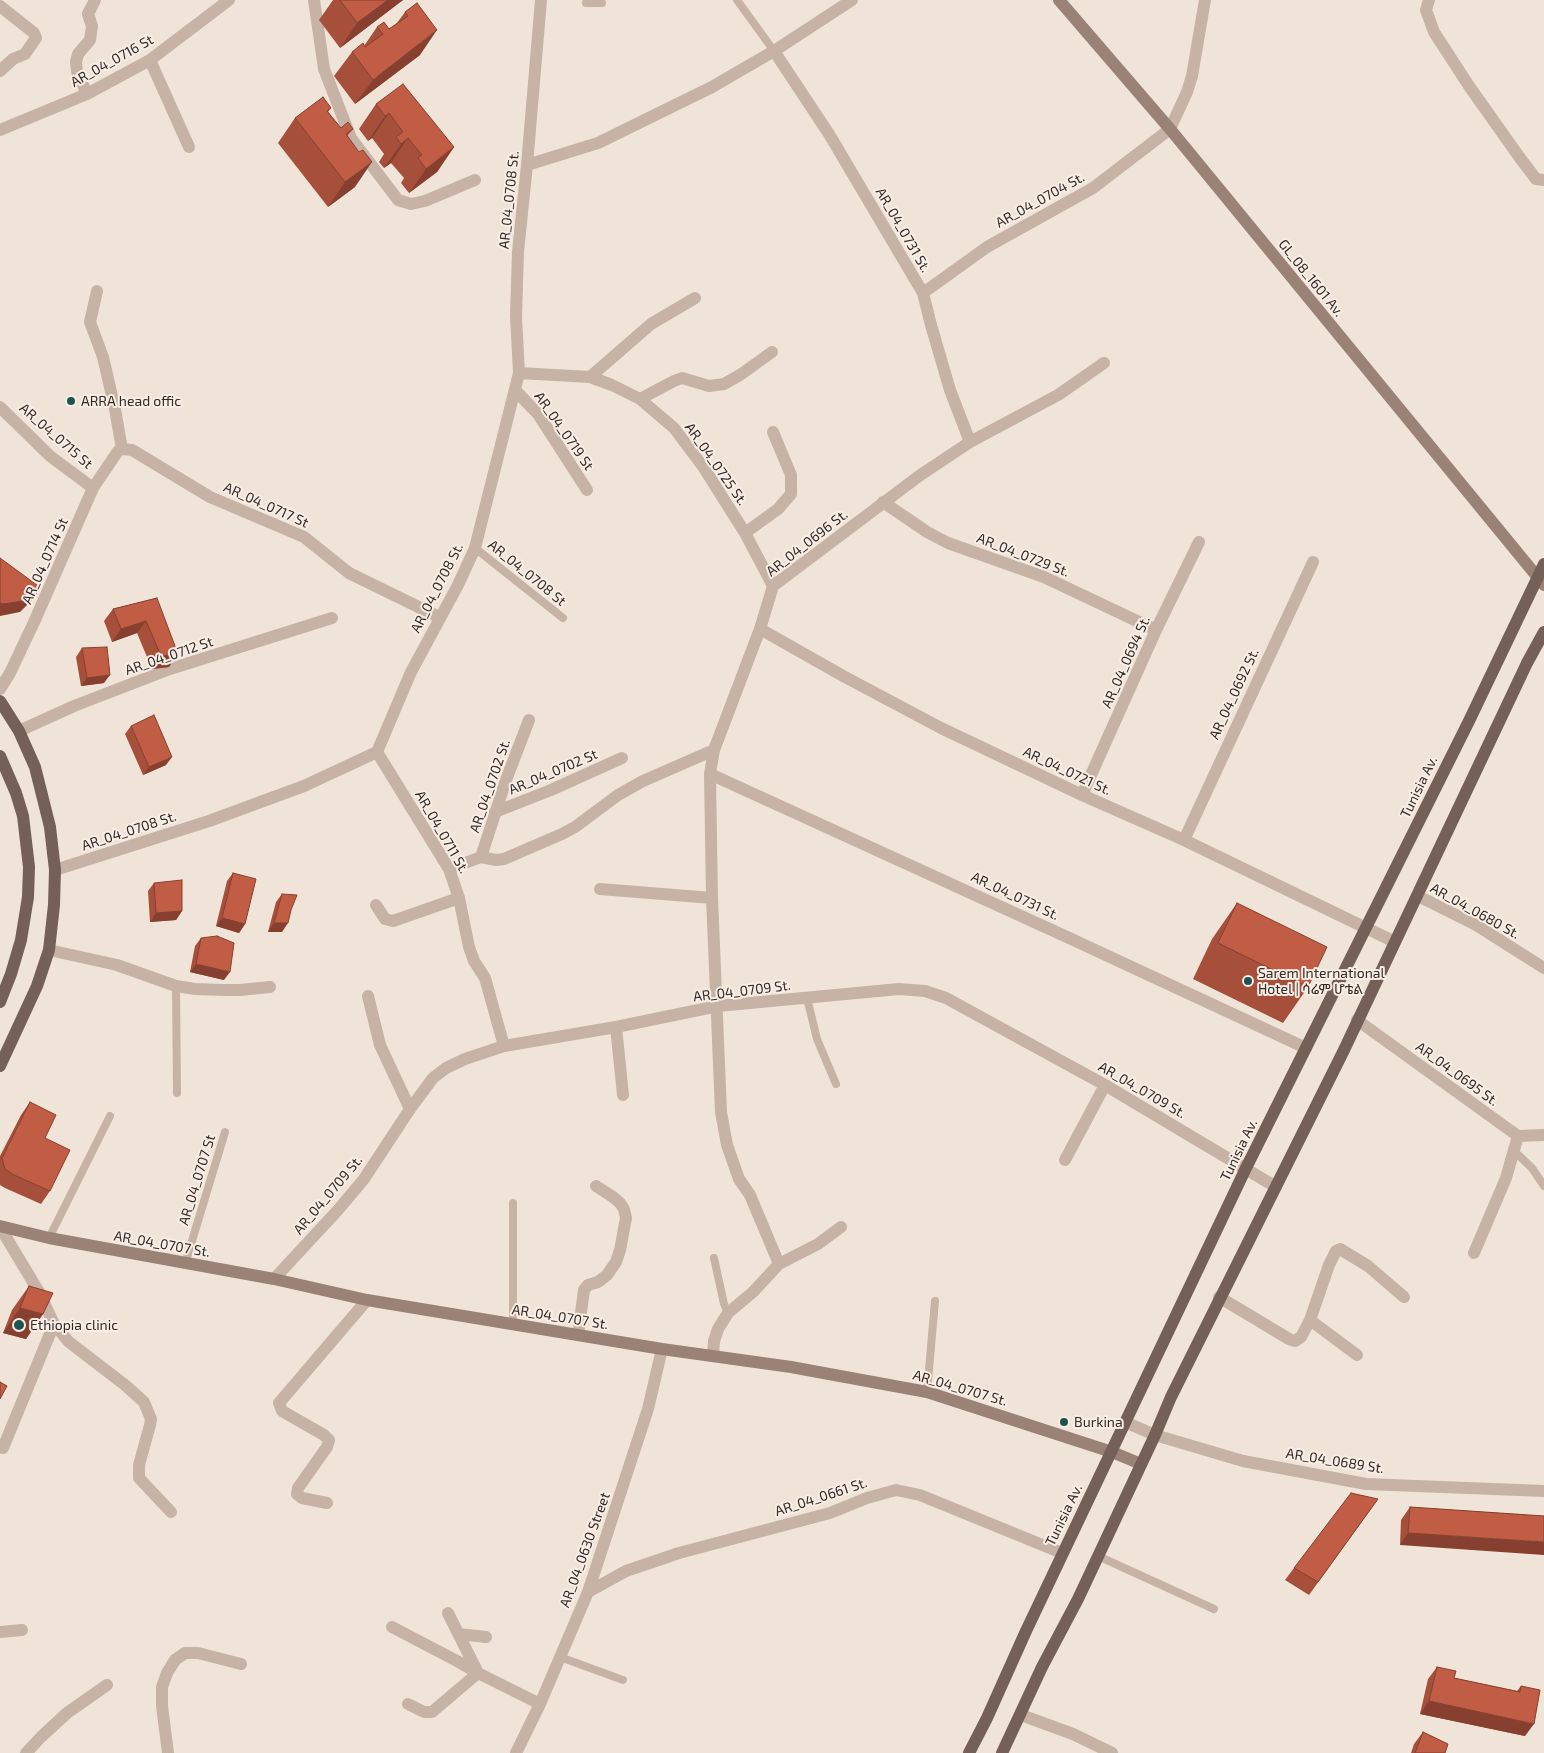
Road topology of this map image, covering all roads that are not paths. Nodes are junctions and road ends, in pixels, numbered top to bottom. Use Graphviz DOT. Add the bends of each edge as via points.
graph roads {
  1 [pos="95,0"];
  2 [pos="228,0"];
  3 [pos="314,0"];
  4 [pos="541,0"];
  5 [pos="587,0"];
  6 [pos="737,0"];
  7 [pos="852,0"];
  8 [pos="1059,0"];
  9 [pos="1205,0"];
  10 [pos="1429,0"];
  11 [pos="602,3"];
  12 [pos="0,6"];
  13 [pos="774,51"];
  14 [pos="150,60"];
  15 [pos="0,71"];
  16 [pos="87,94"];
  17 [pos="1170,129"];
  18 [pos="0,130"];
  19 [pos="189,148"];
  20 [pos="528,165"];
  21 [pos="475,180"];
  22 [pos="1544,180"];
  23 [pos="97,291"];
  24 [pos="923,293"];
  25 [pos="695,298"];
  26 [pos="772,352"];
  27 [pos="1104,364"];
  28 [pos="519,374"];
  29 [pos="590,377"];
  30 [pos="516,390"];
  31 [pos="640,398"];
  32 [pos="0,407"];
  33 [pos="774,432"];
  34 [pos="970,442"];
  35 [pos="127,450"];
  36 [pos="93,488"];
  37 [pos="587,490"];
  38 [pos="883,502"];
  39 [pos="745,533"];
  40 [pos="1199,542"];
  41 [pos="475,548"];
  42 [pos="1313,562"];
  43 [pos="1544,564"];
  44 [pos="1541,581"];
  45 [pos="773,586"];
  46 [pos="332,618"];
  47 [pos="439,618"];
  48 [pos="563,618"];
  49 [pos="760,630"];
  50 [pos="1156,630"];
  51 [pos="1544,632"];
  52 [pos="0,689"];
  53 [pos="0,702"];
  54 [pos="529,720"];
  55 [pos="19,731"];
  56 [pos="714,750"];
  57 [pos="377,752"];
  58 [pos="0,756"];
  59 [pos="622,758"];
  60 [pos="710,774"];
  61 [pos="1082,795"];
  62 [pos="495,812"];
  63 [pos="1184,840"];
  64 [pos="481,858"];
  65 [pos="449,869"];
  66 [pos="55,870"];
  67 [pos="600,889"];
  68 [pos="1418,896"];
  69 [pos="460,898"];
  70 [pos="712,898"];
  71 [pos="376,905"];
  72 [pos="1367,927"];
  73 [pos="1395,942"];
  74 [pos="49,950"];
  75 [pos="1544,968"];
  76 [pos="176,986"];
  77 [pos="270,987"];
  78 [pos="368,996"];
  79 [pos="807,998"];
  80 [pos="0,1002"];
  81 [pos="718,1006"];
  82 [pos="1357,1020"];
  83 [pos="616,1027"];
  84 [pos="504,1046"];
  85 [pos="1306,1048"];
  86 [pos="0,1066"];
  87 [pos="836,1084"];
  88 [pos="1105,1085"];
  89 [pos="177,1093"];
  90 [pos="623,1096"];
  91 [pos="410,1109"];
  92 [pos="110,1116"];
  93 [pos="225,1132"];
  94 [pos="1544,1134"];
  95 [pos="1518,1136"];
  96 [pos="1514,1151"];
  97 [pos="1065,1160"];
  98 [pos="1246,1168"];
  99 [pos="596,1186"];
  100 [pos="1544,1186"];
  101 [pos="1276,1187"];
  102 [pos="513,1203"];
  103 [pos="0,1226"];
  104 [pos="841,1227"];
  105 [pos="49,1238"];
  106 [pos="1474,1253"];
  107 [pos="714,1258"];
  108 [pos="185,1264"];
  109 [pos="778,1264"];
  110 [pos="274,1279"];
  111 [pos="1219,1297"];
  112 [pos="1404,1297"];
  113 [pos="367,1300"];
  114 [pos="935,1301"];
  115 [pos="728,1314"];
  116 [pos="1310,1320"];
  117 [pos="54,1324"];
  118 [pos="513,1325"];
  119 [pos="578,1335"];
  120 [pos="662,1349"];
  121 [pos="1357,1355"];
  122 [pos="713,1356"];
  123 [pos="927,1392"];
  124 [pos="1125,1422"];
  125 [pos="1155,1435"];
  126 [pos="3,1448"];
  127 [pos="1112,1452"];
  128 [pos="1141,1464"];
  129 [pos="1544,1491"];
  130 [pos="327,1503"];
  131 [pos="172,1512"];
  132 [pos="1062,1553"];
  133 [pos="1098,1556"];
  134 [pos="588,1592"];
  135 [pos="1214,1609"];
  136 [pos="448,1613"];
  137 [pos="392,1627"];
  138 [pos="22,1630"];
  139 [pos="0,1632"];
  140 [pos="459,1634"];
  141 [pos="486,1638"];
  142 [pos="560,1657"];
  143 [pos="241,1664"];
  144 [pos="478,1673"];
  145 [pos="623,1680"];
  146 [pos="107,1685"];
  147 [pos="408,1704"];
  148 [pos="540,1704"];
  149 [pos="1021,1715"];
  150 [pos="26,1753"];
  151 [pos="168,1753"];
  152 [pos="516,1753"];
  153 [pos="969,1753"];
  154 [pos="1002,1753"];
  155 [pos="1112,1753"];
  1 -- 16 [label="street" via="88,14 92,26 90,40 78,54 76,62"];
  2 -- 14 [label="street, AR_04_0716 St"];
  3 -- 21 [label="street" via="324,69 351,138 398,200 412,204 425,201"];
  4 -- 20 [label="street, AR_04_0708 St."];
  5 -- 11 [label="lane" via="586,3"];
  6 -- 13 [label="lane"];
  7 -- 13 [label="street"];
  8 -- 17 [label="street, GL_08_1601 Av."];
  9 -- 17 [label="street" via="1192,76"];
  10 -- 22 [label="street" via="1426,10 1434,32 1520,158 1536,179"];
  12 -- 15 [label="street" via="36,38 25,54 13,59"];
  13 -- 20 [label="street" via="712,87 598,144"];
  13 -- 24 [label="street, AR_04_0731 St." via="830,134"];
  14 -- 16 [label="street, AR_04_0716 St"];
  14 -- 19 [label="street"];
  16 -- 18 [label="street, AR_04_0716 St"];
  17 -- 24 [label="street, AR_04_0704 St." via="1093,188 987,247"];
  17 -- 44 [label="street, GL_08_1601 Av."];
  20 -- 28 [label="street, AR_04_0708 St." via="518,252 516,316"];
  23 -- 35 [label="street" via="90,322 103,357"];
  24 -- 34 [label="street, AR_04_0731 St." via="950,390"];
  25 -- 29 [label="street" via="651,324"];
  26 -- 31 [label="street" via="724,384 710,386 682,378"];
  27 -- 34 [label="street, AR_04_0696 St." via="1058,395"];
  28 -- 29 [label="street, AR_04_0725 St."];
  28 -- 30 [label="street, AR_04_0708 St."];
  29 -- 31 [label="street, AR_04_0725 St."];
  30 -- 37 [label="street, AR_04_0719 St" via="538,414"];
  30 -- 41 [label="street, AR_04_0708 St."];
  31 -- 39 [label="street, AR_04_0725 St." via="674,428"];
  32 -- 36 [label="street, AR_04_0715 St" via="50,456"];
  33 -- 39 [label="street" via="791,475 791,494 778,509"];
  34 -- 38 [label="street, AR_04_0696 St."];
  35 -- 36 [label="street, AR_04_0714 St" via="118,451"];
  35 -- 47 [label="street, AR_04_0717 St" via="210,497 304,537 349,573"];
  36 -- 52 [label="street, AR_04_0714 St" via="35,620"];
  38 -- 45 [label="street, AR_04_0696 St."];
  38 -- 50 [label="street, AR_04_0729 St." via="948,543 1044,578"];
  39 -- 45 [label="street, AR_04_0725 St."];
  40 -- 50 [label="street, AR_04_0694 St."];
  41 -- 47 [label="street, AR_04_0708 St."];
  41 -- 48 [label="lane, AR_04_0708 St"];
  42 -- 63 [label="street, AR_04_0692 St."];
  43 -- 44 [label="main road, Tunisia Av."];
  44 -- 72 [label="main road, Tunisia Av."];
  45 -- 49 [label="street, AR_04_0696 St."];
  46 -- 55 [label="street, AR_04_0712 St" via="170,669"];
  47 -- 57 [label="street, AR_04_0708 St." via="411,672"];
  49 -- 56 [label="street, AR_04_0696 St."];
  49 -- 61 [label="street, AR_04_0721 St." via="932,723"];
  50 -- 61 [label="street, AR_04_0694 St."];
  51 -- 68 [label="main road"];
  53 -- 55 [label="main road"];
  54 -- 62 [label="street, AR_04_0702 St."];
  55 -- 66 [label="main road" via="44,798"];
  56 -- 60 [label="street, AR_04_0696 St."];
  56 -- 64 [label="street" via="643,781 562,834 504,858"];
  57 -- 65 [label="street, AR_04_0711 St."];
  57 -- 66 [label="street, AR_04_0708 St." via="304,786 209,821"];
  58 -- 80 [label="main road" via="23,816 28,867 28,897 21,940"];
  59 -- 62 [label="street, AR_04_0702 St"];
  60 -- 70 [label="street, AR_04_0696 St."];
  60 -- 85 [label="street, AR_04_0731 St."];
  61 -- 63 [label="street, AR_04_0721 St."];
  62 -- 64 [label="street, AR_04_0702 St."];
  63 -- 72 [label="street, AR_04_0721 St."];
  64 -- 65 [label="street"];
  65 -- 69 [label="street, AR_04_0711 St."];
  66 -- 74 [label="main road"];
  67 -- 70 [label="street"];
  68 -- 73 [label="main road"];
  68 -- 75 [label="street, AR_04_0680 St." via="1476,925"];
  69 -- 71 [label="street" via="393,921 385,919"];
  69 -- 84 [label="street, AR_04_0711 St." via="469,947 485,978"];
  70 -- 81 [label="street, AR_04_0696 St."];
  72 -- 73 [label="street, AR_04_0721 St."];
  72 -- 85 [label="main road, Tunisia Av."];
  73 -- 82 [label="main road"];
  74 -- 76 [label="street" via="117,965"];
  74 -- 86 [label="main road" via="37,986"];
  76 -- 77 [label="street" via="224,990"];
  76 -- 89 [label="lane"];
  78 -- 91 [label="street" via="380,1045"];
  79 -- 81 [label="street, AR_04_0709 St."];
  79 -- 87 [label="lane" via="818,1039"];
  79 -- 88 [label="street, AR_04_0709 St." via="899,989 925,991 946,998"];
  81 -- 83 [label="street, AR_04_0709 St."];
  81 -- 109 [label="street, AR_04_0696 St." via="721,1112 727,1145"];
  82 -- 95 [label="street, AR_04_0695 St."];
  82 -- 101 [label="main road"];
  83 -- 84 [label="street, AR_04_0709 St."];
  83 -- 90 [label="street"];
  84 -- 91 [label="street, AR_04_0709 St." via="446,1068 433,1078"];
  85 -- 98 [label="main road, Tunisia Av."];
  88 -- 97 [label="street"];
  88 -- 98 [label="street, AR_04_0709 St."];
  91 -- 110 [label="street, AR_04_0709 St." via="364,1179"];
  92 -- 105 [label="lane"];
  93 -- 108 [label="lane, AR_04_0707 St"];
  94 -- 95 [label="street"];
  95 -- 96 [label="street"];
  96 -- 100 [label="lane" via="1532,1168"];
  96 -- 106 [label="street" via="1500,1194"];
  98 -- 101 [label="street, AR_04_0709 St."];
  98 -- 124 [label="main road, Tunisia Av."];
  99 -- 119 [label="street" via="620,1203 626,1218 616,1262 598,1282 584,1290"];
  101 -- 111 [label="main road"];
  102 -- 118 [label="lane"];
  103 -- 105 [label="street, AR_04_0707 St."];
  103 -- 117 [label="street"];
  104 -- 109 [label="street" via="818,1244"];
  105 -- 108 [label="street, AR_04_0707 St."];
  107 -- 115 [label="lane"];
  108 -- 110 [label="street, AR_04_0707 St."];
  109 -- 115 [label="street"];
  110 -- 113 [label="street, AR_04_0707 St."];
  111 -- 116 [label="street" via="1295,1341"];
  111 -- 125 [label="main road"];
  112 -- 116 [label="street" via="1368,1266 1340,1249 1330,1264"];
  113 -- 118 [label="street, AR_04_0707 St."];
  113 -- 130 [label="street" via="279,1403 282,1411 329,1440 328,1447 298,1488 302,1498"];
  114 -- 123 [label="lane"];
  115 -- 122 [label="street" via="718,1329"];
  116 -- 121 [label="street"];
  117 -- 126 [label="street"];
  117 -- 131 [label="street" via="69,1342 144,1402 151,1419 139,1465 139,1478"];
  118 -- 119 [label="street, AR_04_0707 St."];
  119 -- 120 [label="street, AR_04_0707 St."];
  120 -- 122 [label="street, AR_04_0707 St."];
  120 -- 134 [label="street, AR_04_0630 Street" via="648,1409"];
  122 -- 123 [label="street, AR_04_0707 St."];
  123 -- 127 [label="street, AR_04_0707 St."];
  124 -- 125 [label="street, AR_04_0689 St."];
  124 -- 127 [label="main road, Tunisia Av."];
  125 -- 128 [label="main road"];
  125 -- 129 [label="street, AR_04_0689 St." via="1243,1461 1366,1484"];
  127 -- 128 [label="street, AR_04_0707 St."];
  127 -- 132 [label="main road, Tunisia Av."];
  128 -- 133 [label="main road"];
  132 -- 134 [label="street, AR_04_0661 St." via="920,1495 896,1490 830,1513 679,1553 626,1571"];
  132 -- 153 [label="main road, Tunisia Av."];
  133 -- 135 [label="lane"];
  133 -- 149 [label="main road"];
  134 -- 142 [label="street, AR_04_0630 Street"];
  136 -- 140 [label="street"];
  137 -- 144 [label="street"];
  138 -- 139 [label="street"];
  140 -- 141 [label="street"];
  140 -- 144 [label="street"];
  142 -- 145 [label="lane"];
  142 -- 148 [label="street, AR_04_0630 Street"];
  143 -- 151 [label="street" via="198,1653 185,1654 175,1660 162,1687"];
  144 -- 147 [label="street" via="432,1712 424,1712"];
  144 -- 148 [label="street"];
  146 -- 150 [label="street" via="67,1714"];
  148 -- 152 [label="street, AR_04_0630 Street"];
  149 -- 154 [label="main road"];
  149 -- 155 [label="street" via="1073,1734"];
}
